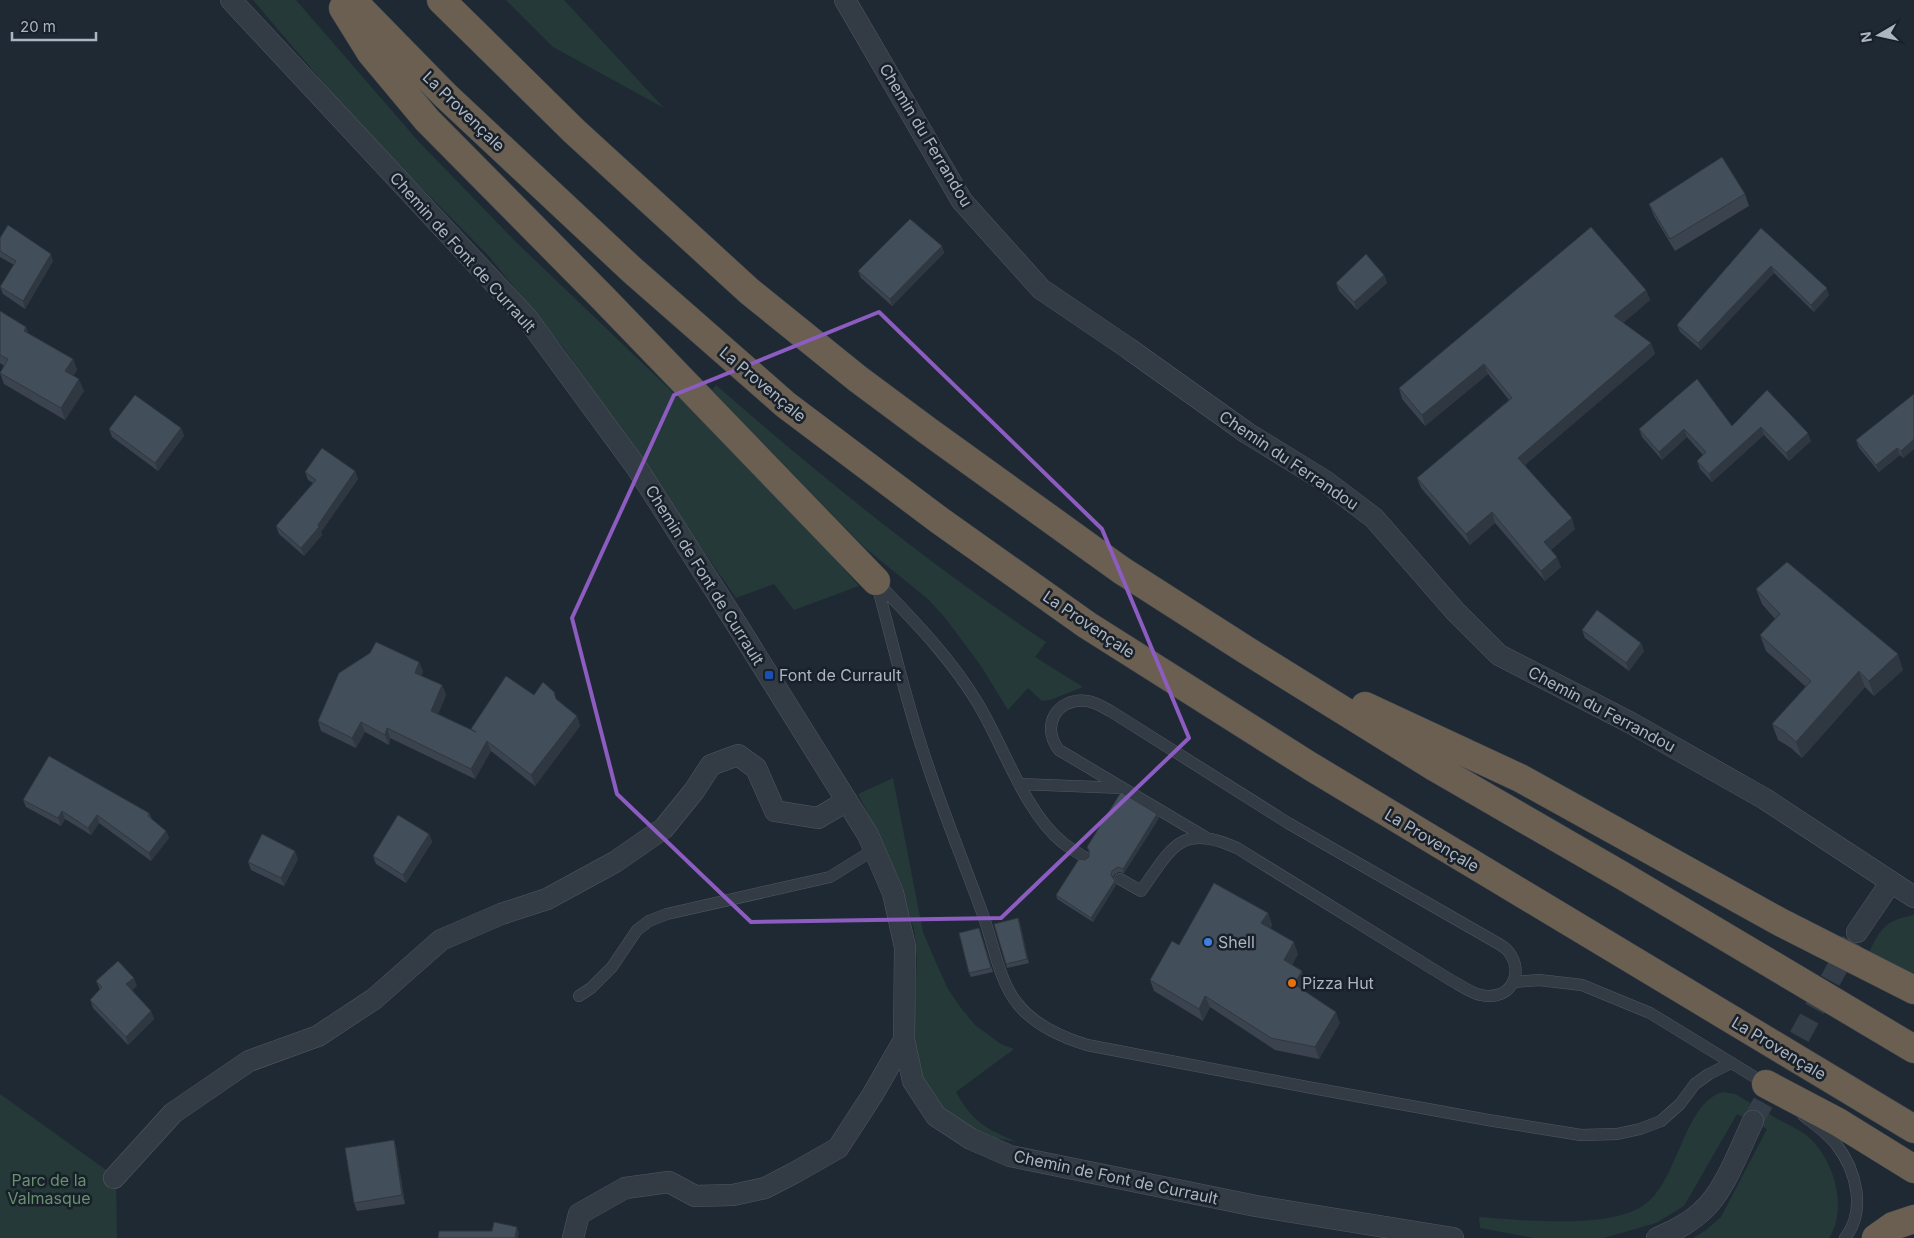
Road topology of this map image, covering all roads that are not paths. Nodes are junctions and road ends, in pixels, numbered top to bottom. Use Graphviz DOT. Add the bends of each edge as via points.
graph roads {
  1 [pos="231,0"];
  2 [pos="338,0"];
  3 [pos="352,0"];
  4 [pos="441,0"];
  5 [pos="845,0"];
  6 [pos="876,580"];
  7 [pos="1246,650"];
  8 [pos="1019,784"];
  9 [pos="1124,788"];
  10 [pos="847,801"];
  11 [pos="1205,837"];
  12 [pos="874,849"];
  13 [pos="1084,857"];
  14 [pos="1120,879"];
  15 [pos="1891,882"];
  16 [pos="1914,897"];
  17 [pos="1857,932"];
  18 [pos="1514,982"];
  19 [pos="1914,990"];
  20 [pos="579,996"];
  21 [pos="904,1040"];
  22 [pos="1914,1049"];
  23 [pos="1731,1063"];
  24 [pos="1766,1084"];
  25 [pos="1753,1121"];
  26 [pos="1914,1129"];
  27 [pos="1914,1169"];
  28 [pos="114,1178"];
  29 [pos="1914,1219"];
  30 [pos="573,1238"];
  31 [pos="1453,1238"];
  32 [pos="1657,1238"];
  33 [pos="1845,1238"];
  34 [pos="1876,1238"];
  1 -- 10 [label="street, Chemin de Font de Currault" via="526,318 637,468"];
  2 -- 6 [label="highway" via="371,52 427,120"];
  3 -- 26 [label="highway, La Provençale" via="445,95 639,276 786,405 939,520 1087,625 1310,766"];
  4 -- 7 [label="highway" via="574,131 749,290 858,379 1121,570"];
  5 -- 15 [label="street, Chemin du Ferrandou" via="962,201 1041,289 1247,433 1325,481 1374,518 1455,611 1499,655 1631,723 1765,799"];
  6 -- 8 [label="lane" via="952,664 978,703"];
  6 -- 23 [label="lane" via="922,748 989,930 1005,983 1015,1002 1040,1025 1087,1045 1462,1116 1581,1135 1617,1134 1661,1121 1695,1084"];
  7 -- 19 [label="highway" via="1520,778 1780,922"];
  7 -- 22 [label="highway" via="1436,768"];
  8 -- 9 [label="lane"];
  8 -- 13 [label="lane" via="1043,822 1062,842"];
  9 -- 11 [label="lane"];
  9 -- 18 [label="lane" via="1059,750 1052,741 1052,718 1066,704 1087,701 1112,712 1288,823 1508,950 1514,961"];
  10 -- 12 [label="street, Chemin de Font de Currault"];
  10 -- 28 [label="street" via="818,818 775,811 756,768 738,755 711,765 664,828 615,862 548,899 501,914 441,940 374,999 318,1036 249,1061 174,1113"];
  11 -- 14 [label="lane" via="1181,842 1170,850 1141,891"];
  11 -- 18 [label="lane" via="1237,848 1480,995 1501,995 1510,990"];
  12 -- 20 [label="lane" via="830,878 667,914 649,921 636,930 612,967"];
  12 -- 21 [label="street, Chemin de Font de Currault" via="893,893 906,947"];
  15 -- 16 [label="street, Chemin du Ferrandou"];
  15 -- 17 [label="street"];
  18 -- 23 [label="lane" via="1539,980 1582,985 1650,1013"];
  21 -- 30 [label="street" via="838,1148 765,1188 733,1195 695,1196 668,1182 624,1188 579,1214"];
  21 -- 31 [label="street, Chemin de Font de Currault" via="913,1081 936,1116 971,1139 1010,1156 1256,1206"];
  23 -- 24 [label="lane"];
  24 -- 27 [label="highway" via="1838,1122"];
  24 -- 33 [label="lane" via="1834,1142 1847,1161 1856,1183 1857,1201 1855,1219"];
  25 -- 32 [label="street" via="1716,1196 1702,1212"];
  29 -- 34 [label="highway" via="1893,1226"];
}
